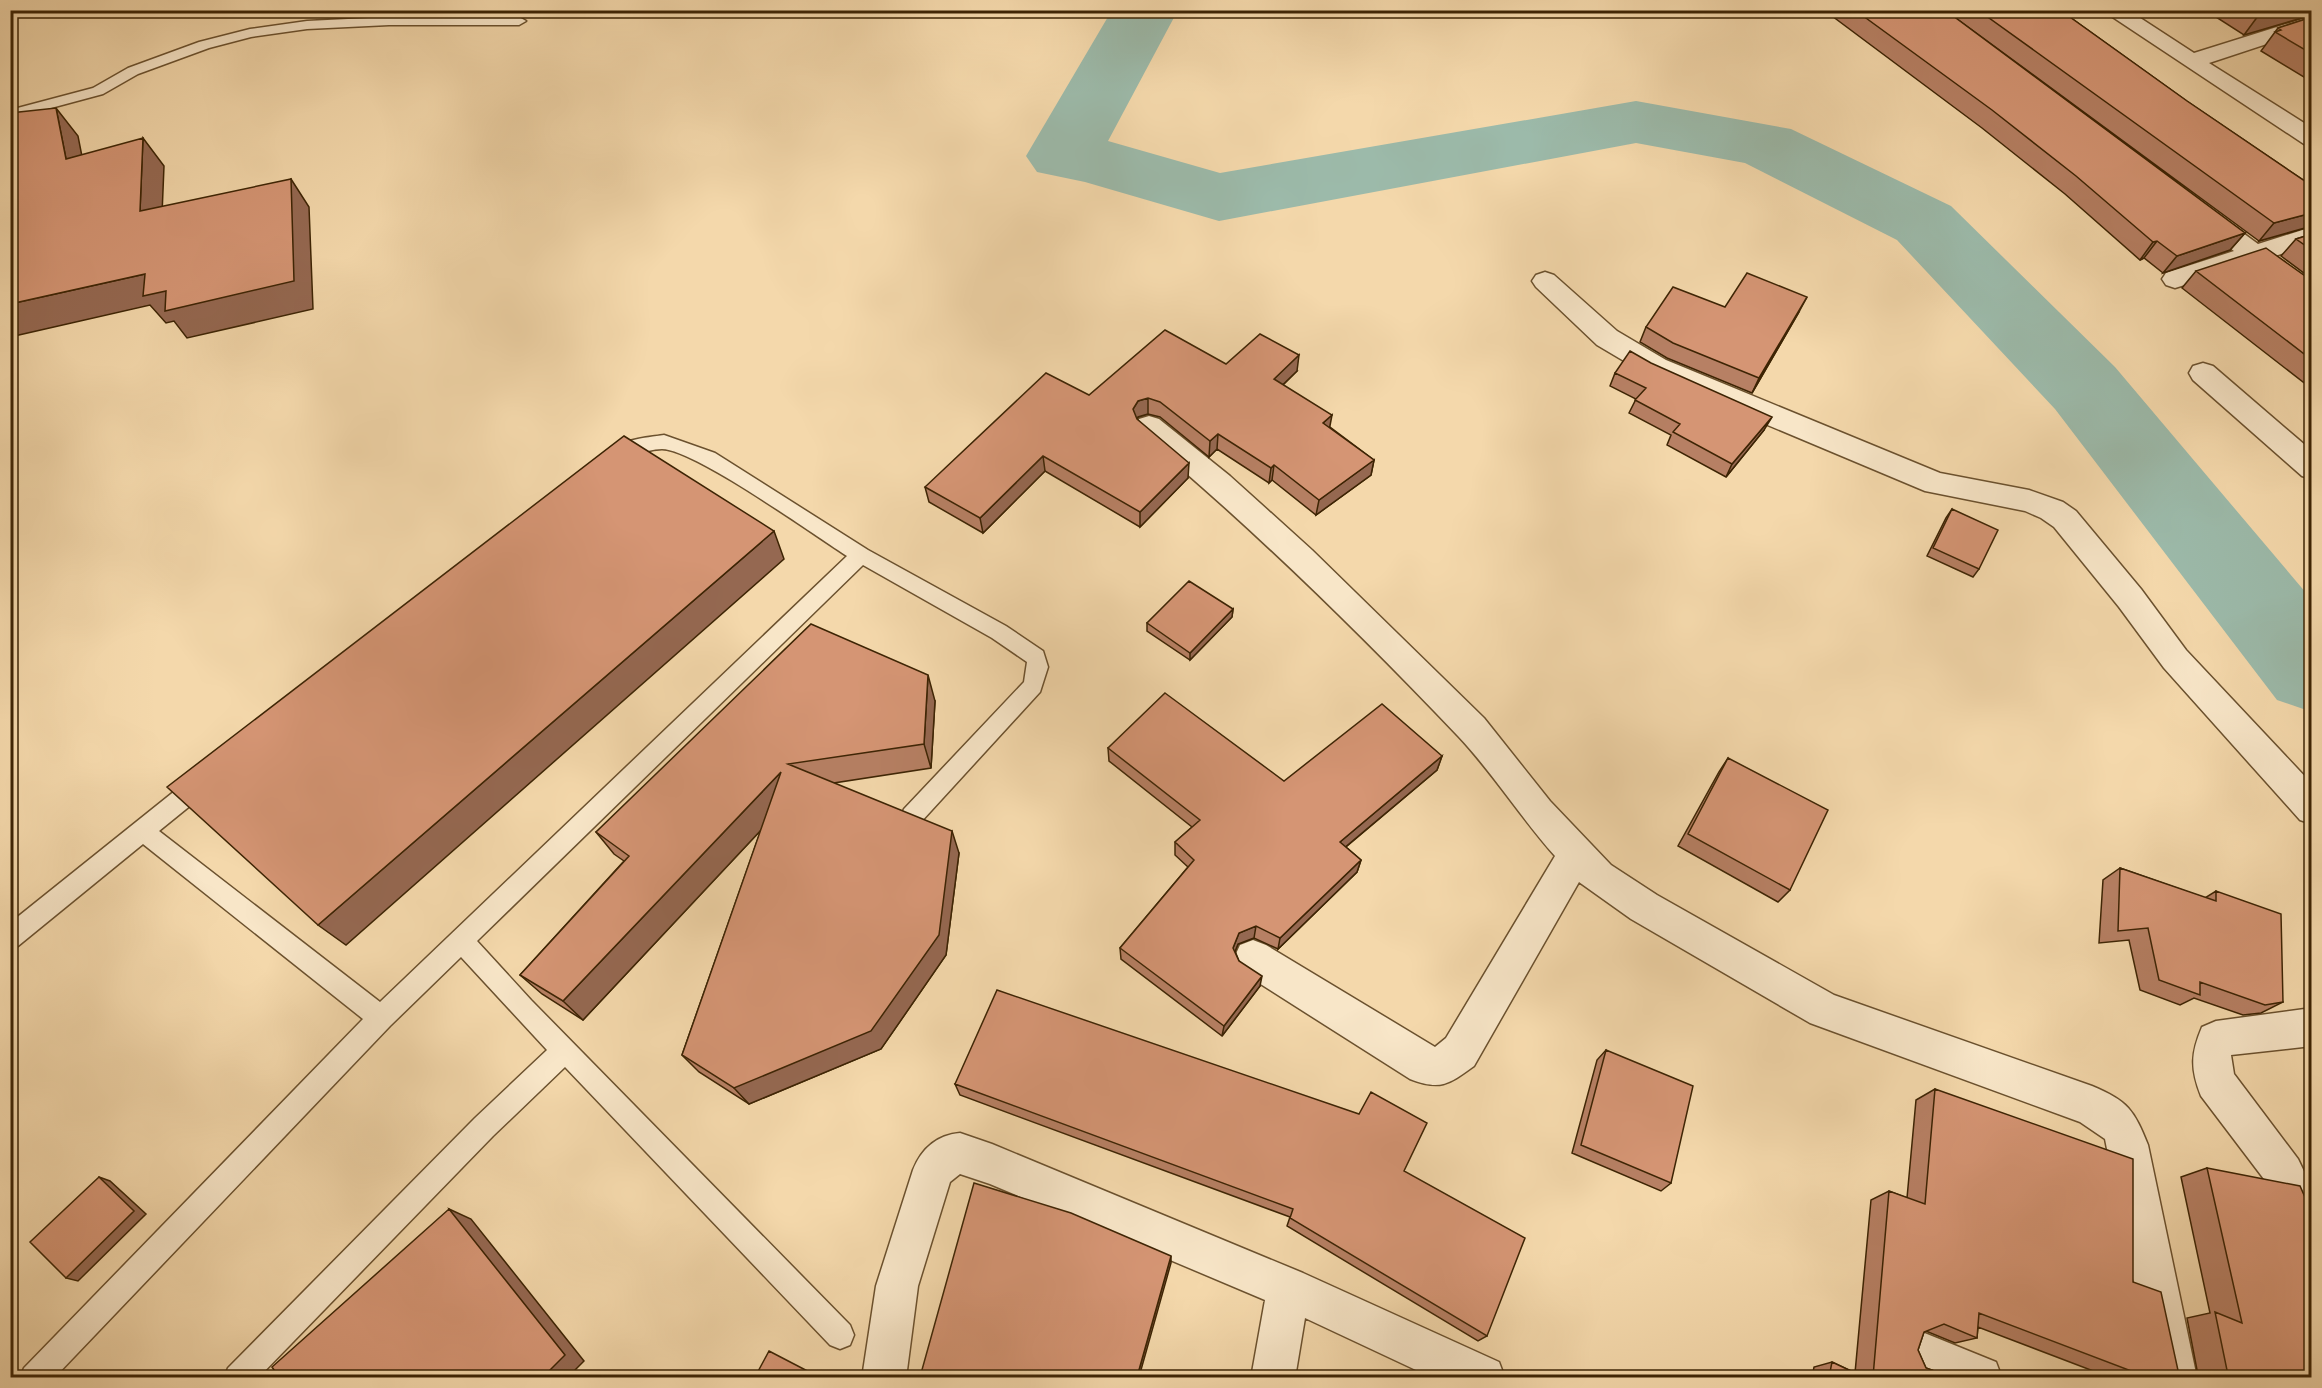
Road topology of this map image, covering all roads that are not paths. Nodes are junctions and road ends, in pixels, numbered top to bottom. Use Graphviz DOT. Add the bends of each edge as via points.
graph roads {
  1 [pos="2112,10"];
  2 [pos="2302,10"];
  3 [pos="2312,16"];
  4 [pos="519,21"];
  5 [pos="2312,22"];
  6 [pos="2191,61"];
  7 [pos="10,116"];
  8 [pos="2312,139"];
  9 [pos="2180,199"];
  10 [pos="2312,235"];
  11 [pos="2255,254"];
  12 [pos="2175,279"];
  13 [pos="1545,281"];
  14 [pos="2312,295"];
  15 [pos="2203,373"];
  16 [pos="1149,426"];
  17 [pos="601,465"];
  18 [pos="2312,468"];
  19 [pos="861,555"];
  20 [pos="216,771"];
  21 [pos="2312,809"];
  22 [pos="912,816"];
  23 [pos="143,831"];
  24 [pos="1576,854"];
  25 [pos="10,938"];
  26 [pos="462,941"];
  27 [pos="1253,958"];
  28 [pos="381,1018"];
  29 [pos="2312,1027"];
  30 [pos="565,1050"];
  31 [pos="2312,1237"];
  32 [pos="1288,1288"];
  33 [pos="840,1335"];
  34 [pos="1922,1354"];
  35 [pos="34,1377"];
  36 [pos="238,1377"];
  37 [pos="884,1377"];
  38 [pos="1273,1377"];
  39 [pos="1483,1377"];
  40 [pos="1980,1377"];
  41 [pos="2175,1377"];
  1 -- 6 [label="street"];
  2 -- 3 [label="street"];
  4 -- 7 [label="lane" via="389,21 307,25 250,33 143,68 98,91"];
  5 -- 6 [label="street"];
  6 -- 8 [label="street"];
  9 -- 11 [label="street"];
  10 -- 11 [label="street"];
  11 -- 12 [label="street"];
  11 -- 14 [label="street"];
  13 -- 21 [label="street" via="1607,338 1656,367 1935,483 2029,501 2058,514 2130,598 2175,660"];
  15 -- 18 [label="street"];
  16 -- 24 [label="street" via="1228,491 1464,720"];
  17 -- 19 [label="lane" via="630,448 664,442 708,458"];
  19 -- 22 [label="lane" via="999,632 1036,657 1038,667 1032,686"];
  19 -- 26 [label="lane"];
  20 -- 23 [label="lane"];
  23 -- 25 [label="lane"];
  23 -- 28 [label="lane"];
  24 -- 27 [label="street" via="1461,1052 1440,1067 1424,1065"];
  24 -- 41 [label="street" via="1598,877 1644,908 1824,1010 2092,1106 2119,1125 2128,1145"];
  26 -- 28 [label="lane"];
  26 -- 30 [label="lane"];
  28 -- 35 [label="lane"];
  29 -- 31 [label="street" via="2233,1035 2216,1040 2211,1052 2215,1082 2284,1173"];
  30 -- 33 [label="lane"];
  30 -- 36 [label="lane"];
  32 -- 37 [label="street" via="1056,1190 955,1152 945,1156 933,1170 897,1286"];
  32 -- 38 [label="street"];
  32 -- 39 [label="street"];
  34 -- 40 [label="street"];
}
